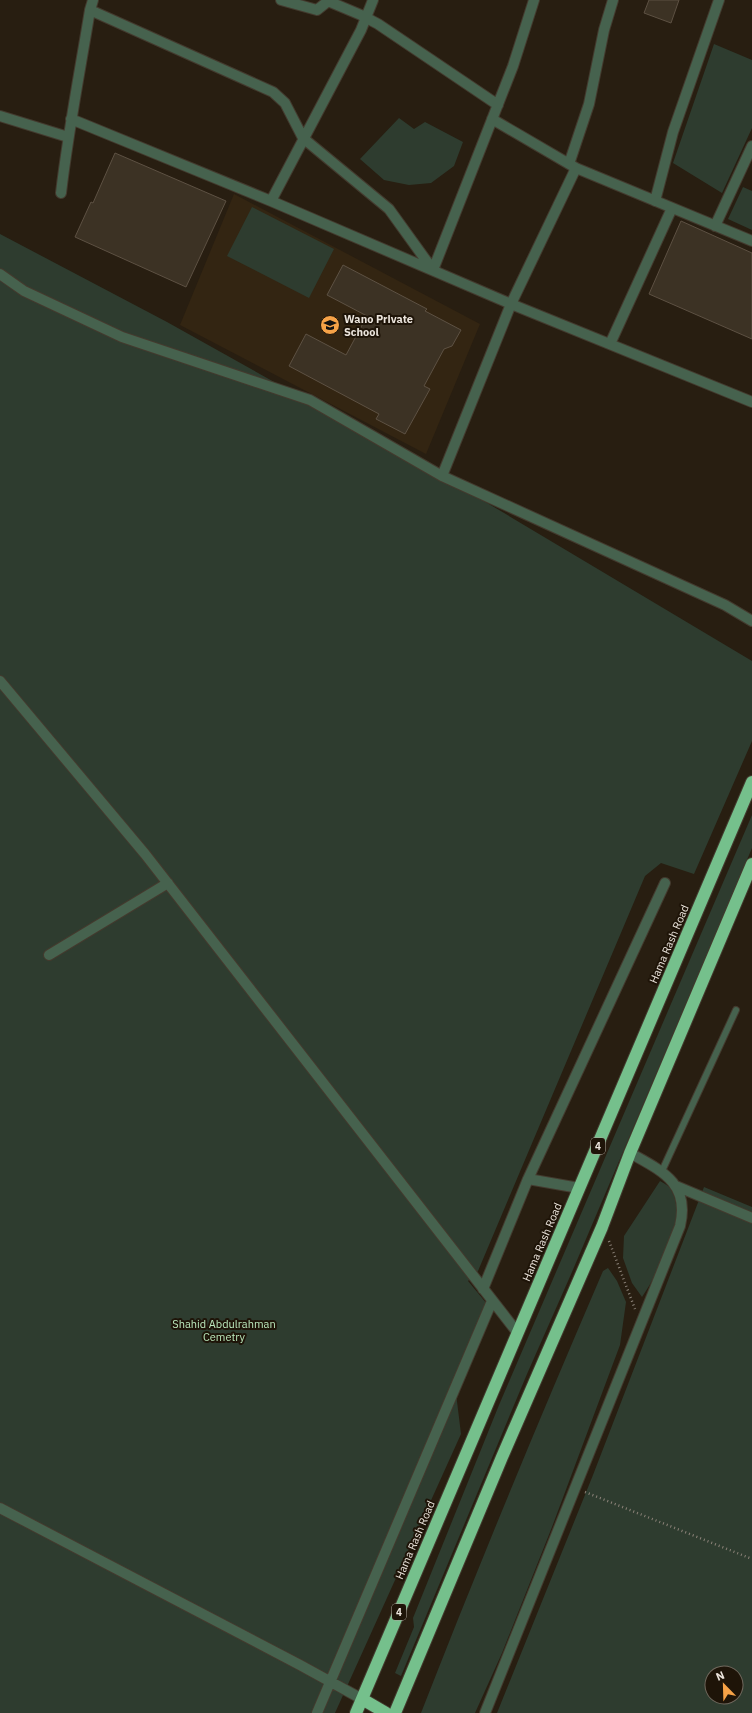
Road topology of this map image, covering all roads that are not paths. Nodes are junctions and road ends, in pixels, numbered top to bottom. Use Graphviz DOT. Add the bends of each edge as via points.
graph roads {
  1 [pos="282,0"];
  2 [pos="372,0"];
  3 [pos="534,0"];
  4 [pos="613,0"];
  5 [pos="719,0"];
  6 [pos="327,1"];
  7 [pos="92,5"];
  8 [pos="367,17"];
  9 [pos="498,105"];
  10 [pos="0,116"];
  11 [pos="71,119"];
  12 [pos="492,119"];
  13 [pos="68,137"];
  14 [pos="303,138"];
  15 [pos="752,146"];
  16 [pos="573,166"];
  17 [pos="61,193"];
  18 [pos="271,201"];
  19 [pos="655,201"];
  20 [pos="672,208"];
  21 [pos="715,226"];
  22 [pos="752,241"];
  23 [pos="433,270"];
  24 [pos="0,274"];
  25 [pos="511,304"];
  26 [pos="610,344"];
  27 [pos="752,402"];
  28 [pos="442,476"];
  29 [pos="752,621"];
  30 [pos="0,681"];
  31 [pos="752,782"];
  32 [pos="752,864"];
  33 [pos="168,883"];
  34 [pos="664,883"];
  35 [pos="49,955"];
  36 [pos="736,1010"];
  37 [pos="630,1153"];
  38 [pos="662,1171"];
  39 [pos="528,1179"];
  40 [pos="676,1186"];
  41 [pos="579,1188"];
  42 [pos="752,1218"];
  43 [pos="483,1289"];
  44 [pos="492,1300"];
  45 [pos="517,1332"];
  46 [pos="0,1508"];
  47 [pos="330,1682"];
  48 [pos="362,1699"];
  49 [pos="317,1713"];
  50 [pos="356,1713"];
  51 [pos="386,1713"];
  52 [pos="395,1713"];
  53 [pos="485,1713"];
  1 -- 6 [label="street" via="314,10 319,10"];
  2 -- 8 [label="street"];
  3 -- 9 [label="street"];
  4 -- 16 [label="street"];
  5 -- 19 [label="street" via="673,132"];
  6 -- 8 [label="street"];
  7 -- 11 [label="street"];
  7 -- 14 [label="street" via="273,92 285,103"];
  8 -- 9 [label="street"];
  8 -- 14 [label="street"];
  9 -- 12 [label="street"];
  10 -- 13 [label="street"];
  11 -- 13 [label="street"];
  11 -- 18 [label="street"];
  12 -- 16 [label="street"];
  12 -- 23 [label="street"];
  13 -- 17 [label="street"];
  14 -- 18 [label="street"];
  14 -- 23 [label="street" via="389,209"];
  15 -- 21 [label="street"];
  16 -- 19 [label="street"];
  16 -- 25 [label="street"];
  18 -- 23 [label="street"];
  19 -- 20 [label="street"];
  20 -- 21 [label="street"];
  20 -- 26 [label="street"];
  21 -- 22 [label="street"];
  23 -- 25 [label="street"];
  24 -- 28 [label="street" via="24,291 122,337 310,400"];
  25 -- 26 [label="street"];
  25 -- 28 [label="street"];
  26 -- 27 [label="street"];
  28 -- 29 [label="street" via="725,605"];
  30 -- 33 [label="street"];
  31 -- 41 [label="highway, Hama Rash Road / 4"];
  32 -- 37 [label="highway"];
  33 -- 35 [label="street"];
  33 -- 43 [label="street"];
  34 -- 39 [label="street"];
  36 -- 38 [label="lane"];
  37 -- 38 [label="street"];
  37 -- 52 [label="highway" via="602,1227"];
  38 -- 40 [label="street"];
  39 -- 41 [label="street"];
  39 -- 43 [label="street"];
  40 -- 42 [label="street"];
  40 -- 53 [label="street" via="683,1206 680,1226"];
  41 -- 45 [label="highway, Hama Rash Road / 4"];
  43 -- 44 [label="street"];
  44 -- 45 [label="street"];
  44 -- 47 [label="street"];
  45 -- 48 [label="highway, Hama Rash Road / 4"];
  46 -- 47 [label="street"];
  47 -- 48 [label="street"];
  47 -- 49 [label="street"];
  48 -- 50 [label="highway, Hama Rash Road / 4"];
  48 -- 51 [label="highway"];
}
